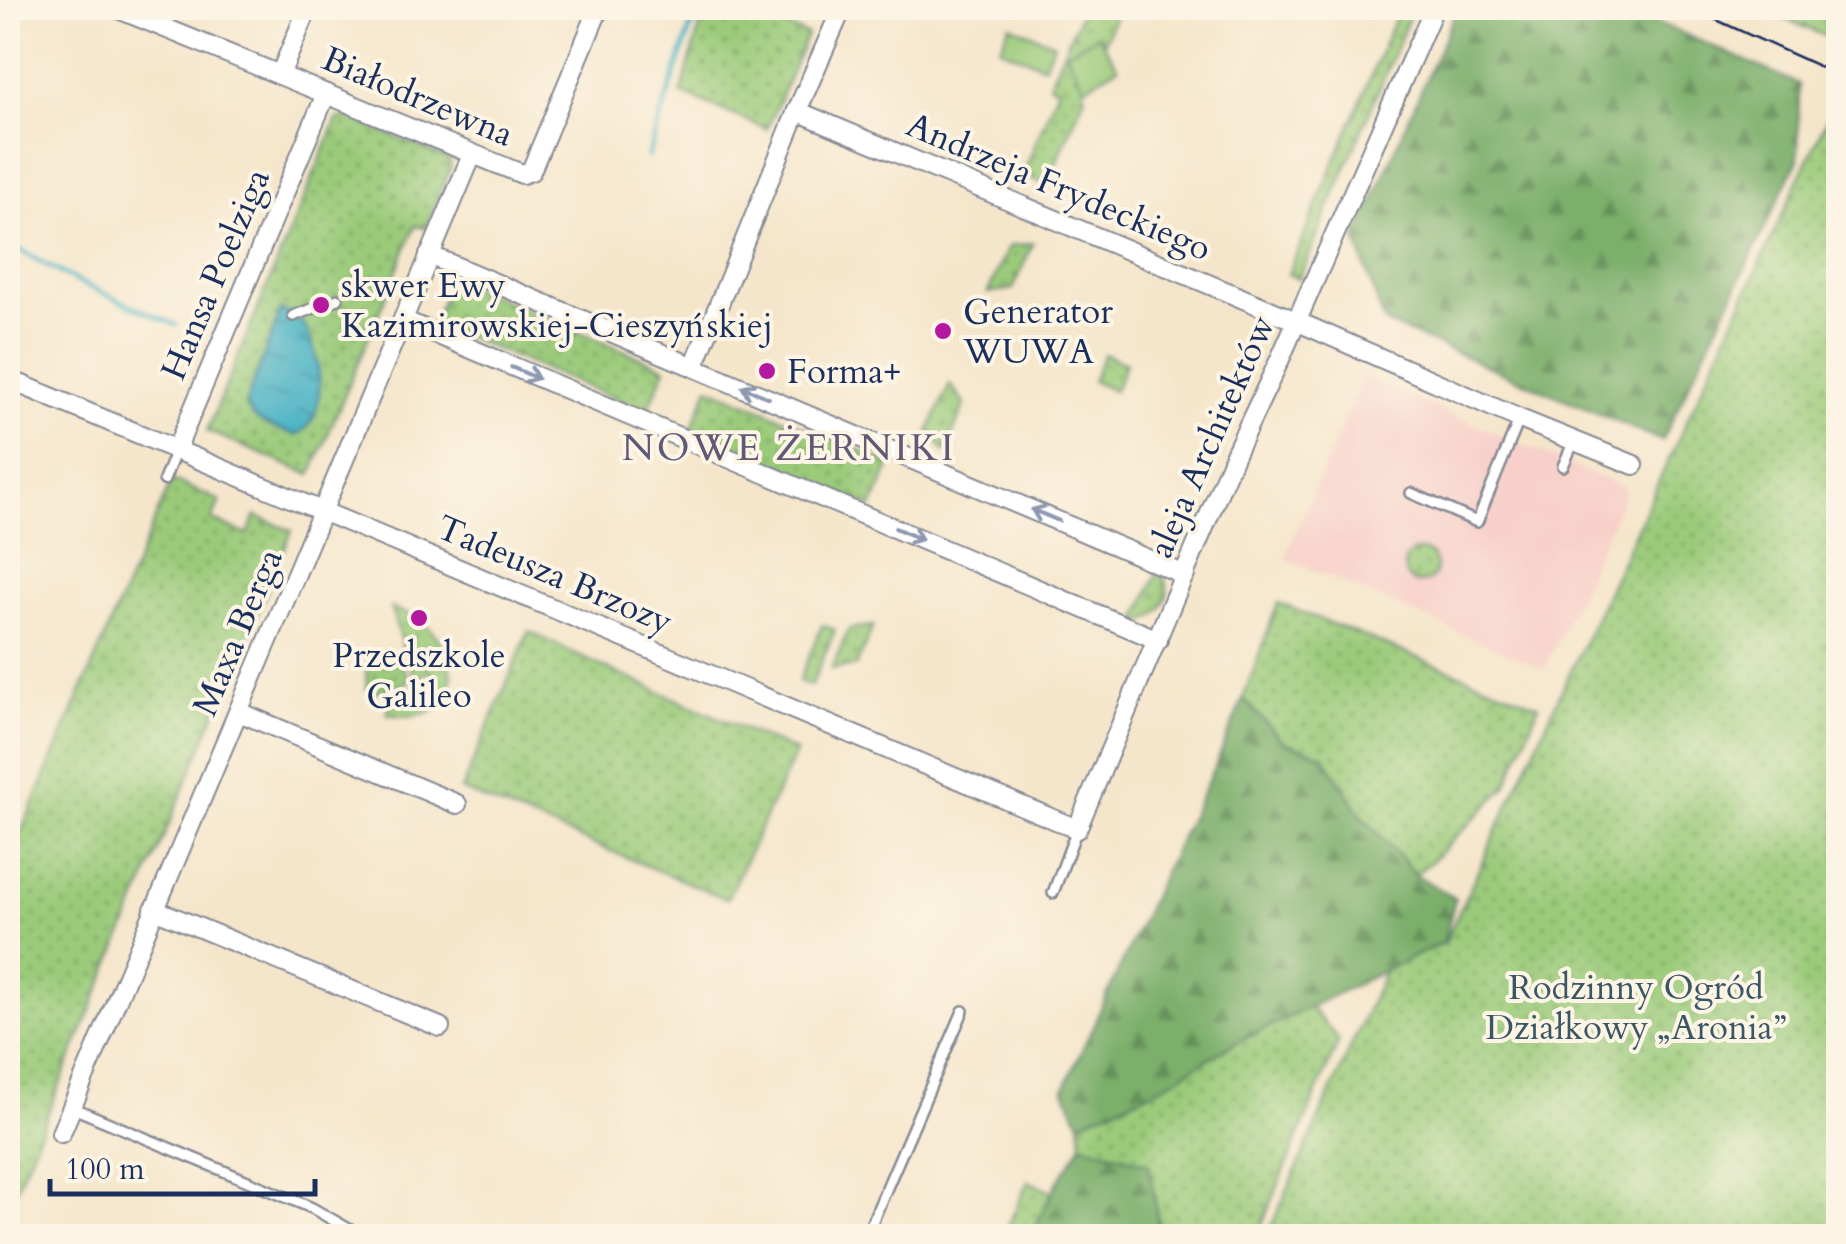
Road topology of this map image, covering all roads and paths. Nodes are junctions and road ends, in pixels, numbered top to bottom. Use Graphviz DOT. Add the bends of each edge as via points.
graph roads {
  1 [pos="116,8"];
  2 [pos="308,8"];
  3 [pos="599,8"];
  4 [pos="842,8"];
  5 [pos="1434,8"];
  6 [pos="280,74"];
  7 [pos="326,94"];
  8 [pos="797,111"];
  9 [pos="472,155"];
  10 [pos="430,255"];
  11 [pos="338,300"];
  12 [pos="294,316"];
  13 [pos="403,320"];
  14 [pos="1296,321"];
  15 [pos="694,366"];
  16 [pos="8,379"];
  17 [pos="1520,419"];
  18 [pos="1574,440"];
  19 [pos="176,450"];
  20 [pos="1634,465"];
  21 [pos="1564,466"];
  22 [pos="164,480"];
  23 [pos="1412,493"];
  24 [pos="323,512"];
  25 [pos="1185,575"];
  26 [pos="1158,640"];
  27 [pos="239,712"];
  28 [pos="457,804"];
  29 [pos="1076,829"];
  30 [pos="1052,892"];
  31 [pos="154,910"];
  32 [pos="964,1011"];
  33 [pos="440,1028"];
  34 [pos="71,1107"];
  35 [pos="60,1133"];
  36 [pos="870,1228"];
  37 [pos="360,1236"];
  1 -- 6 [label="street, Białodrzewna"];
  2 -- 6 [label="street"];
  3 -- 9 [label="street, Białodrzewna" via="531,171 522,174"];
  4 -- 8 [label="street"];
  5 -- 14 [label="street, aleja Architektów"];
  6 -- 7 [label="street, Białodrzewna"];
  7 -- 9 [label="street, Białodrzewna"];
  7 -- 19 [label="street, Hansa Poelziga"];
  8 -- 14 [label="street, Andrzeja Frydeckiego"];
  8 -- 15 [label="street"];
  9 -- 10 [label="street, Maxa Berga"];
  10 -- 13 [label="street, Maxa Berga"];
  10 -- 15 [label="street"];
  11 -- 12 [label="lane"];
  13 -- 24 [label="street, Maxa Berga"];
  13 -- 26 [label="street, one-way"];
  14 -- 17 [label="street, Andrzeja Frydeckiego"];
  14 -- 25 [label="street, aleja Architektów"];
  25 -- 15 [label="street, one-way"];
  16 -- 19 [label="street, Tadeusza Brzozy"];
  17 -- 18 [label="street, Andrzeja Frydeckiego"];
  17 -- 23 [label="lane" via="1476,522"];
  18 -- 20 [label="street, Andrzeja Frydeckiego"];
  18 -- 21 [label="lane"];
  19 -- 22 [label="lane, Hansa Poelziga"];
  19 -- 24 [label="street, Tadeusza Brzozy"];
  24 -- 27 [label="street, Maxa Berga"];
  24 -- 29 [label="street, Tadeusza Brzozy"];
  25 -- 26 [label="street, aleja Architektów"];
  26 -- 29 [label="street, aleja Architektów"];
  27 -- 28 [label="street"];
  27 -- 31 [label="street, Maxa Berga"];
  29 -- 30 [label="lane, aleja Architektów"];
  31 -- 33 [label="street"];
  31 -- 34 [label="street, Maxa Berga"];
  32 -- 36 [label="lane"];
  34 -- 35 [label="street, Maxa Berga"];
  34 -- 37 [label="lane" via="312,1208"];
}
